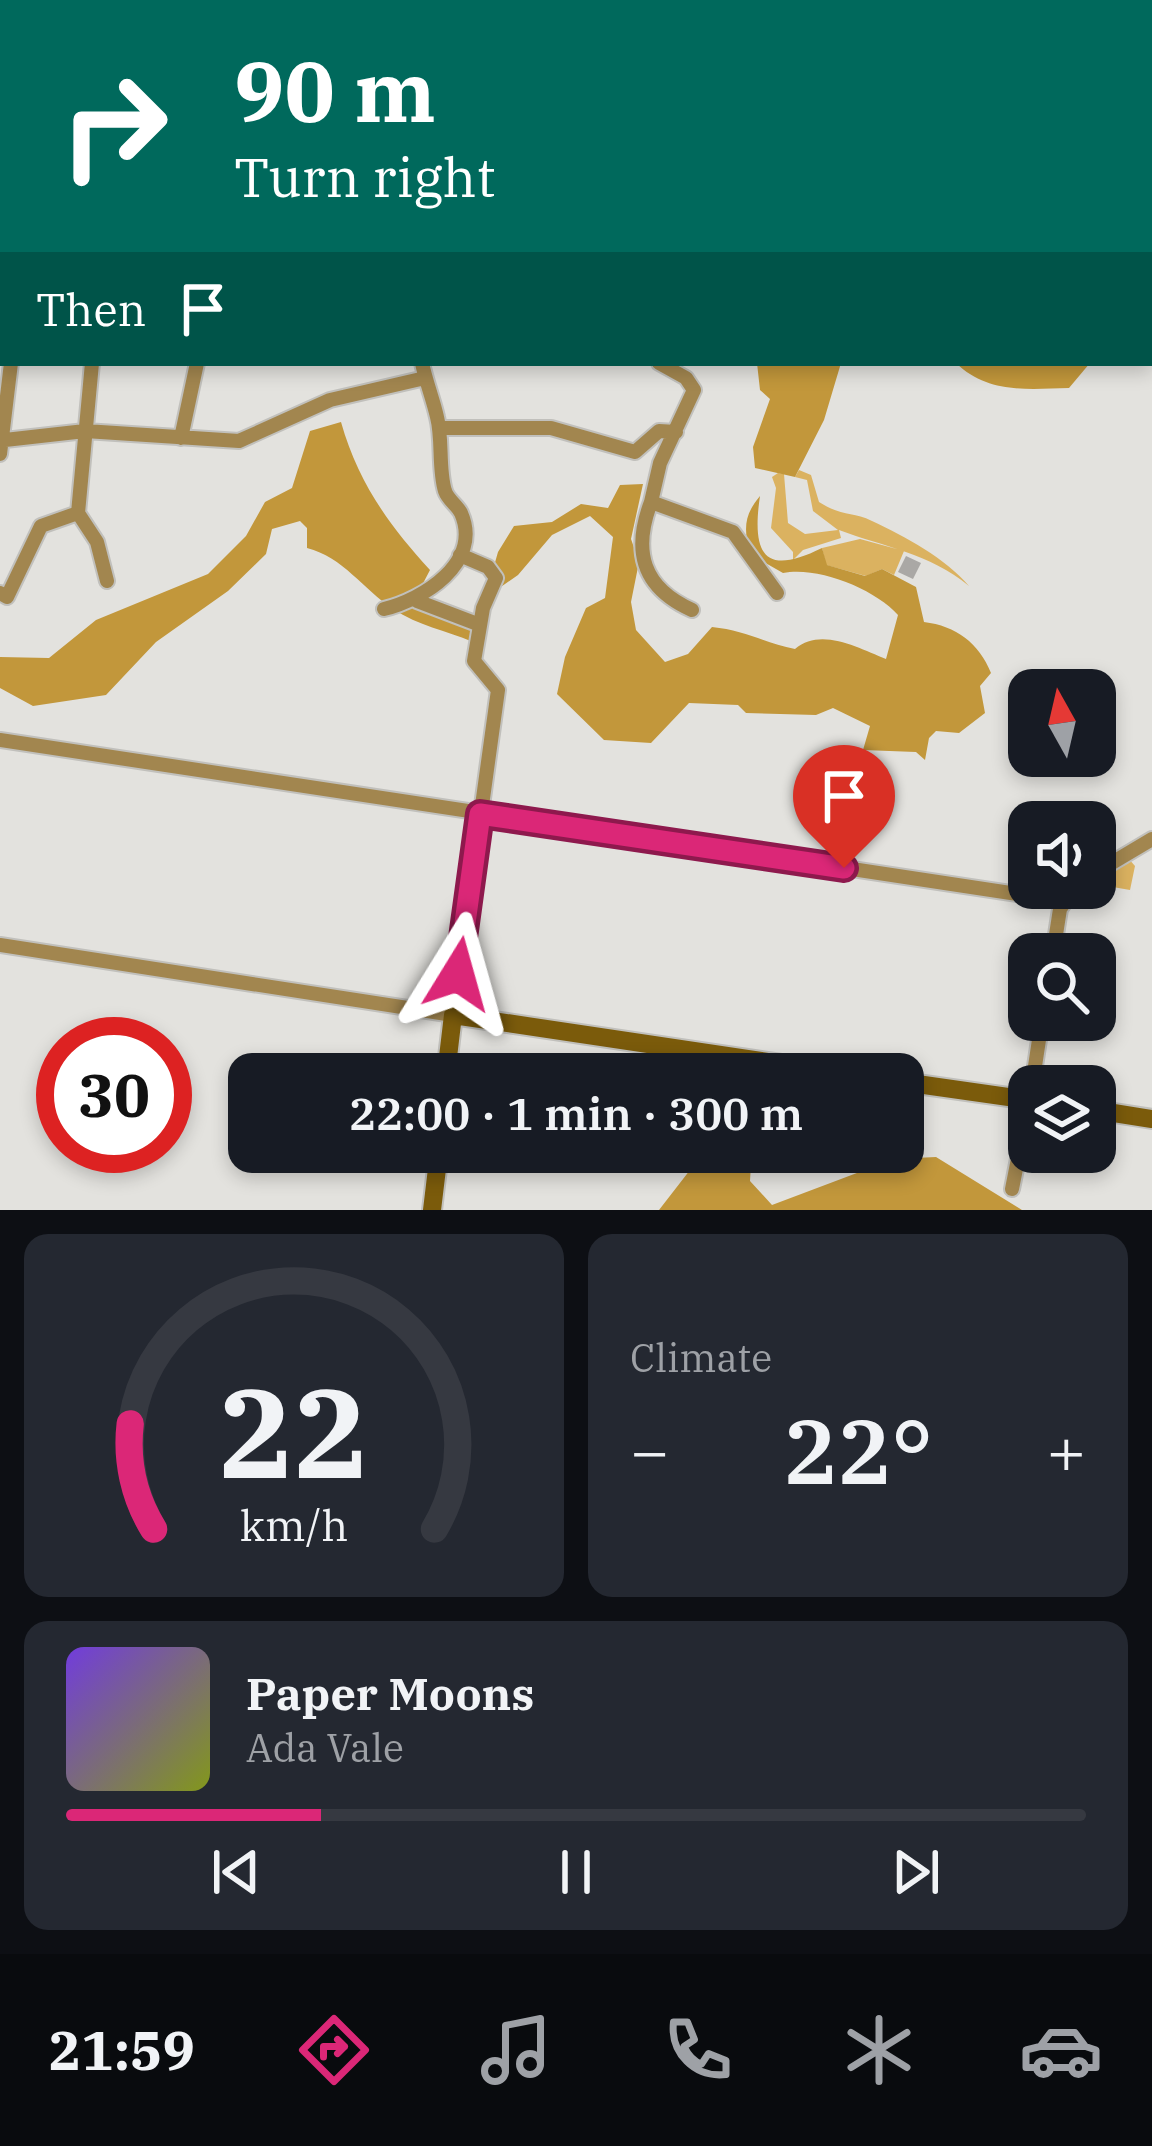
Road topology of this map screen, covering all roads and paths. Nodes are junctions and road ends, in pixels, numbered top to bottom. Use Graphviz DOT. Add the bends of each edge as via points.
graph roads {
  1 [pos="11,366"];
  2 [pos="92,366"];
  3 [pos="195,366"];
  4 [pos="664,366"];
  5 [pos="424,371"];
  6 [pos="439,428"];
  7 [pos="85,431"];
  8 [pos="676,432"];
  9 [pos="181,438"];
  10 [pos="2,447"];
  11 [pos="651,502"];
  12 [pos="78,513"];
  13 [pos="460,555"];
  14 [pos="107,581"];
  15 [pos="0,593"];
  16 [pos="777,593"];
  17 [pos="417,601"];
  18 [pos="384,609"];
  19 [pos="692,610"];
  20 [pos="480,625"];
  21 [pos="0,740"];
  22 [pos="480,814"];
  23 [pos="1152,839"];
  24 [pos="1116,860"];
  25 [pos="1008,893"];
  26 [pos="0,945"];
  27 [pos="453,1015"];
  28 [pos="448,1053"];
  29 [pos="708,1053"];
  30 [pos="924,1085"];
  31 [pos="1008,1099"];
  32 [pos="1116,1113"];
  33 [pos="1152,1119"];
  34 [pos="436,1173"];
  35 [pos="1015,1173"];
  36 [pos="1012,1189"];
  37 [pos="432,1210"];
  1 -- 10 [label="street"];
  2 -- 7 [label="street"];
  3 -- 9 [label="street"];
  4 -- 8 [label="street" via="694,390"];
  5 -- 6 [label="street"];
  5 -- 9 [label="street" via="330,400 239,441"];
  6 -- 8 [label="street" via="551,428 635,452 659,431"];
  6 -- 13 [label="street" via="446,494 465,532"];
  7 -- 9 [label="street"];
  7 -- 10 [label="street"];
  7 -- 12 [label="street"];
  8 -- 11 [label="street"];
  11 -- 16 [label="street" via="733,532"];
  11 -- 19 [label="street" via="642,526 650,577 657,591"];
  12 -- 14 [label="street" via="97,542"];
  12 -- 15 [label="street" via="40,526 7,597"];
  13 -- 17 [label="street"];
  13 -- 20 [label="street" via="496,578"];
  17 -- 18 [label="street"];
  17 -- 20 [label="street"];
  20 -- 22 [label="street" via="473,661 499,690"];
  21 -- 22 [label="street"];
  22 -- 25 [label="street"];
  22 -- 27 [label="street"];
  23 -- 24 [label="street"];
  26 -- 27 [label="street"];
  27 -- 28 [label="street"];
  27 -- 29 [label="street"];
  30 -- 31 [label="street"];
  32 -- 33 [label="street"];
  34 -- 37 [label="street"];
  35 -- 36 [label="street"];
}
